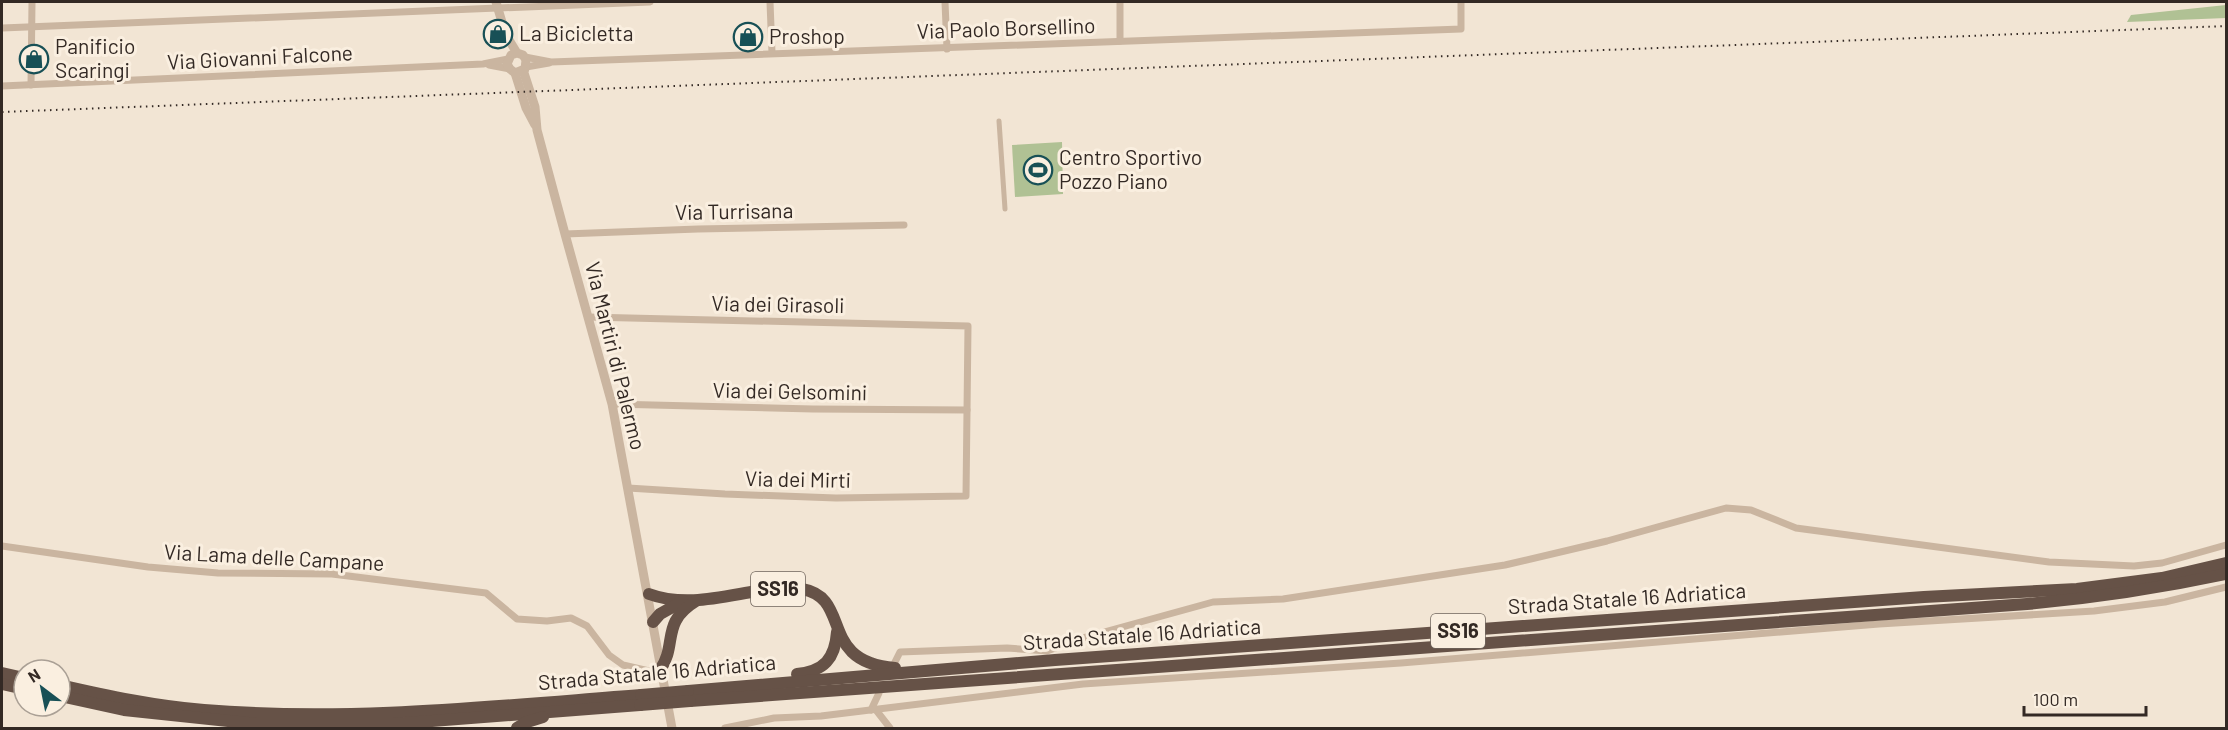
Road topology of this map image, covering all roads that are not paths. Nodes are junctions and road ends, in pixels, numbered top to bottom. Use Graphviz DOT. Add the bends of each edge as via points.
graph roads {
  1 [pos="32,2"];
  2 [pos="650,2"];
  3 [pos="770,2"];
  4 [pos="945,2"];
  5 [pos="1120,2"];
  6 [pos="1461,2"];
  7 [pos="496,4"];
  8 [pos="30,27"];
  9 [pos="2,28"];
  10 [pos="1120,41"];
  11 [pos="948,49"];
  12 [pos="772,53"];
  13 [pos="517,63"];
  14 [pos="31,85"];
  15 [pos="2,86"];
  16 [pos="999,121"];
  17 [pos="1005,209"];
  18 [pos="904,225"];
  19 [pos="565,234"];
  20 [pos="588,317"];
  21 [pos="612,404"];
  22 [pos="967,410"];
  23 [pos="628,488"];
  24 [pos="2226,545"];
  25 [pos="2,546"];
  26 [pos="2226,563"];
  27 [pos="2226,574"];
  28 [pos="2226,587"];
  29 [pos="648,594"];
  30 [pos="683,601"];
  31 [pos="697,601"];
  32 [pos="676,617"];
  33 [pos="653,622"];
  34 [pos="837,630"];
  35 [pos="894,664"];
  36 [pos="660,670"];
  37 [pos="929,671"];
  38 [pos="72,688"];
  39 [pos="711,688"];
  40 [pos="879,693"];
  41 [pos="689,696"];
  42 [pos="72,699"];
  43 [pos="640,700"];
  44 [pos="576,709"];
  45 [pos="873,710"];
  46 [pos="367,725"];
  47 [pos="440,729"];
  48 [pos="517,729"];
  49 [pos="672,729"];
  50 [pos="725,729"];
  51 [pos="890,729"];
  1 -- 8 [label="street"];
  2 -- 7 [label="street"];
  3 -- 12 [label="street"];
  4 -- 11 [label="street"];
  5 -- 10 [label="street"];
  6 -- 10 [label="street, Via Paolo Borsellino" via="1461,29"];
  7 -- 8 [label="street"];
  7 -- 13 [label="street, Via Martiri di Palermo"];
  8 -- 9 [label="street"];
  8 -- 14 [label="street"];
  10 -- 11 [label="street, Via Paolo Borsellino"];
  11 -- 12 [label="street, Via Paolo Borsellino"];
  12 -- 13 [label="street, Via Paolo Borsellino"];
  13 -- 14 [label="street, Via Giovanni Falcone"];
  13 -- 19 [label="street, Via Martiri di Palermo" via="526,108 537,130"];
  14 -- 15 [label="street, Via Giovanni Falcone"];
  16 -- 17 [label="street"];
  18 -- 19 [label="street, Via Turrisana"];
  19 -- 20 [label="street, Via Martiri di Palermo"];
  20 -- 21 [label="street, Via Martiri di Palermo"];
  20 -- 22 [label="street, Via dei Girasoli" via="968,326"];
  21 -- 22 [label="street, Via dei Gelsomini"];
  21 -- 23 [label="street, Via Martiri di Palermo"];
  22 -- 23 [label="street, Via dei Mirti" via="966,496 836,498"];
  23 -- 29 [label="street, Via Martiri di Palermo"];
  24 -- 35 [label="street" via="2162,563 2134,566 2049,562 1796,528 1751,510 1726,508 1505,565 1283,599 1213,602 1047,651 1007,648 900,652"];
  25 -- 36 [label="street, Via Lama delle Campane" via="148,567 218,573 332,574 486,593 517,619 571,618 587,626 609,655 623,665"];
  26 -- 37 [label="highway, Strada Statale 16 Adriatica / SS16" via="2162,578 2078,589"];
  27 -- 41 [label="highway, Strada Statale 16 Adriatica / SS16" via="2099,598"];
  28 -- 45 [label="street" via="2165,602 2094,611 1083,684"];
  29 -- 30 [label="highway, SS16"];
  29 -- 33 [label="street, Via Martiri di Palermo"];
  30 -- 31 [label="highway, SS16"];
  30 -- 33 [label="highway"];
  31 -- 32 [label="highway, SS16"];
  31 -- 34 [label="highway, SS16" via="775,588 803,589 823,597"];
  32 -- 33 [label="highway, SS16"];
  32 -- 36 [label="highway"];
  33 -- 36 [label="street"];
  34 -- 37 [label="highway, SS16" via="855,656 869,664"];
  34 -- 39 [label="highway, SS16" via="832,656 816,670 730,680"];
  36 -- 49 [label="street"];
  37 -- 39 [label="highway, Strada Statale 16 Adriatica / SS16"];
  38 -- 43 [label="highway, Strada Statale 16 Adriatica / SS16" via="204,710 290,713 378,713"];
  39 -- 41 [label="highway, Strada Statale 16 Adriatica / SS16"];
  40 -- 45 [label="street"];
  41 -- 43 [label="highway, Strada Statale 16 Adriatica / SS16, bridge"];
  42 -- 46 [label="highway, Strada Statale 16 Adriatica / SS16" via="189,718 257,724"];
  43 -- 44 [label="highway, Strada Statale 16 Adriatica / SS16"];
  44 -- 46 [label="highway, Strada Statale 16 Adriatica / SS16"];
  44 -- 48 [label="highway, SS16" via="528,722"];
  45 -- 50 [label="street" via="774,718"];
  45 -- 51 [label="street"];
  46 -- 47 [label="highway, SS16"];
}
